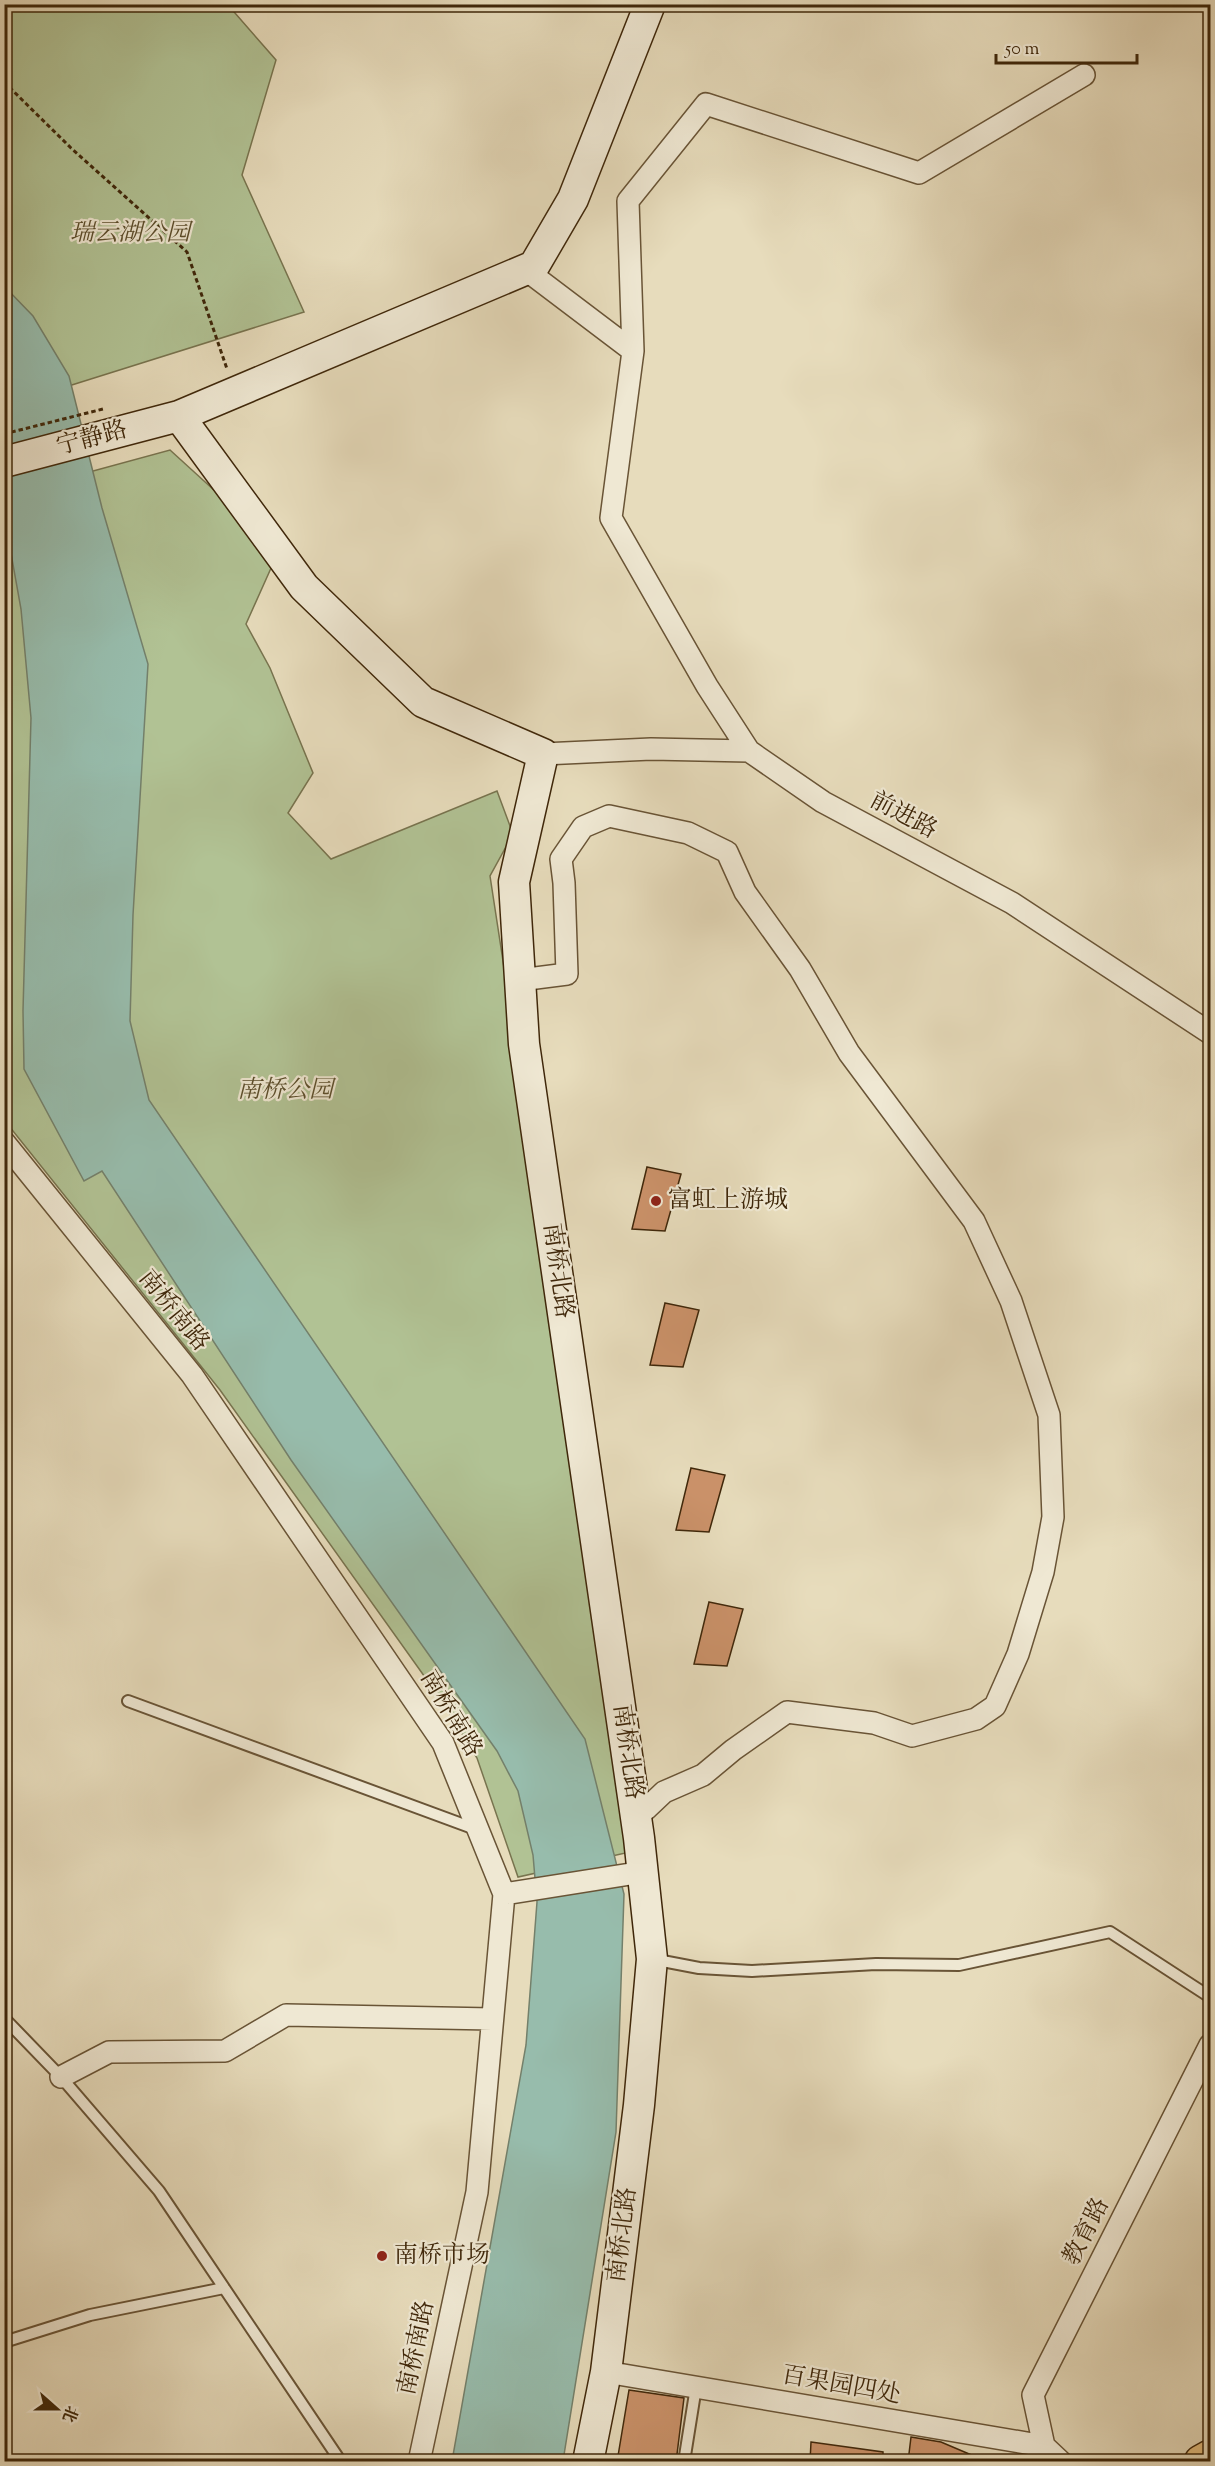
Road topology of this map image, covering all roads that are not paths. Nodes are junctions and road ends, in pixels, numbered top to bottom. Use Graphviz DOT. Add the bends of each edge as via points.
graph roads {
  1 [pos="650,4"];
  2 [pos="1084,75"];
  3 [pos="526,270"];
  4 [pos="633,351"];
  5 [pos="179,416"];
  6 [pos="5,453"];
  7 [pos="749,751"];
  8 [pos="543,754"];
  9 [pos="520,980"];
  10 [pos="1210,1032"];
  11 [pos="4,1142"];
  12 [pos="128,1701"];
  13 [pos="646,1809"];
  14 [pos="481,1831"];
  15 [pos="639,1838"];
  16 [pos="643,1872"];
  17 [pos="504,1894"];
  18 [pos="652,1959"];
  19 [pos="1210,1997"];
  20 [pos="4,2018"];
  21 [pos="492,2019"];
  22 [pos="1210,2045"];
  23 [pos="62,2077"];
  24 [pos="224,2288"];
  25 [pos="4,2342"];
  26 [pos="606,2372"];
  27 [pos="696,2387"];
  28 [pos="1044,2446"];
  29 [pos="1210,2457"];
  30 [pos="341,2462"];
  31 [pos="419,2462"];
  32 [pos="588,2462"];
  33 [pos="684,2462"];
  34 [pos="1061,2462"];
  35 [pos="1201,2462"];
  1 -- 3 [label="street" via="573,199 534,266"];
  2 -- 4 [label="street" via="919,173 706,104 628,201"];
  3 -- 4 [label="street"];
  3 -- 5 [label="street, 宁静路"];
  4 -- 7 [label="street" via="611,518 707,686"];
  5 -- 6 [label="street, 宁静路" via="69,431"];
  5 -- 8 [label="street" via="304,587 423,702"];
  7 -- 8 [label="street" via="651,749"];
  7 -- 10 [label="street, 前进路" via="823,802 1012,903"];
  8 -- 9 [label="street, 南桥北路" via="514,882"];
  9 -- 13 [label="street" via="567,974 561,859 583,827 609,816 688,832 727,852 745,892 800,969 849,1053 974,1221 1011,1301 1049,1415 1053,1517 1045,1561 1018,1654 995,1706 976,1719 912,1736 874,1723 787,1712 703,1775 664,1792"];
  9 -- 15 [label="street, 南桥北路" via="524,1044"];
  11 -- 14 [label="street, 南桥南路" via="192,1375 443,1743"];
  12 -- 14 [label="lane"];
  13 -- 15 [label="lane"];
  14 -- 17 [label="street, 南桥南路"];
  15 -- 16 [label="street, 南桥北路"];
  16 -- 17 [label="street"];
  16 -- 18 [label="street, 南桥北路"];
  17 -- 21 [label="street, 南桥南路"];
  18 -- 19 [label="lane" via="699,1968 752,1971 876,1964 959,1965 1110,1932"];
  18 -- 26 [label="street, 南桥北路" via="639,2105"];
  20 -- 23 [label="lane"];
  21 -- 23 [label="street" via="286,2015 225,2051 109,2052"];
  21 -- 31 [label="street, 南桥南路" via="477,2192"];
  22 -- 28 [label="street, 教育路" via="1033,2395"];
  23 -- 24 [label="lane" via="159,2191"];
  24 -- 25 [label="lane" via="90,2315"];
  24 -- 30 [label="lane"];
  26 -- 27 [label="street, 百果园四处"];
  26 -- 32 [label="street, 南桥北路"];
  27 -- 28 [label="street, 百果园四处"];
  27 -- 33 [label="lane"];
  28 -- 34 [label="street"];
  29 -- 35 [label="main road"];
}
